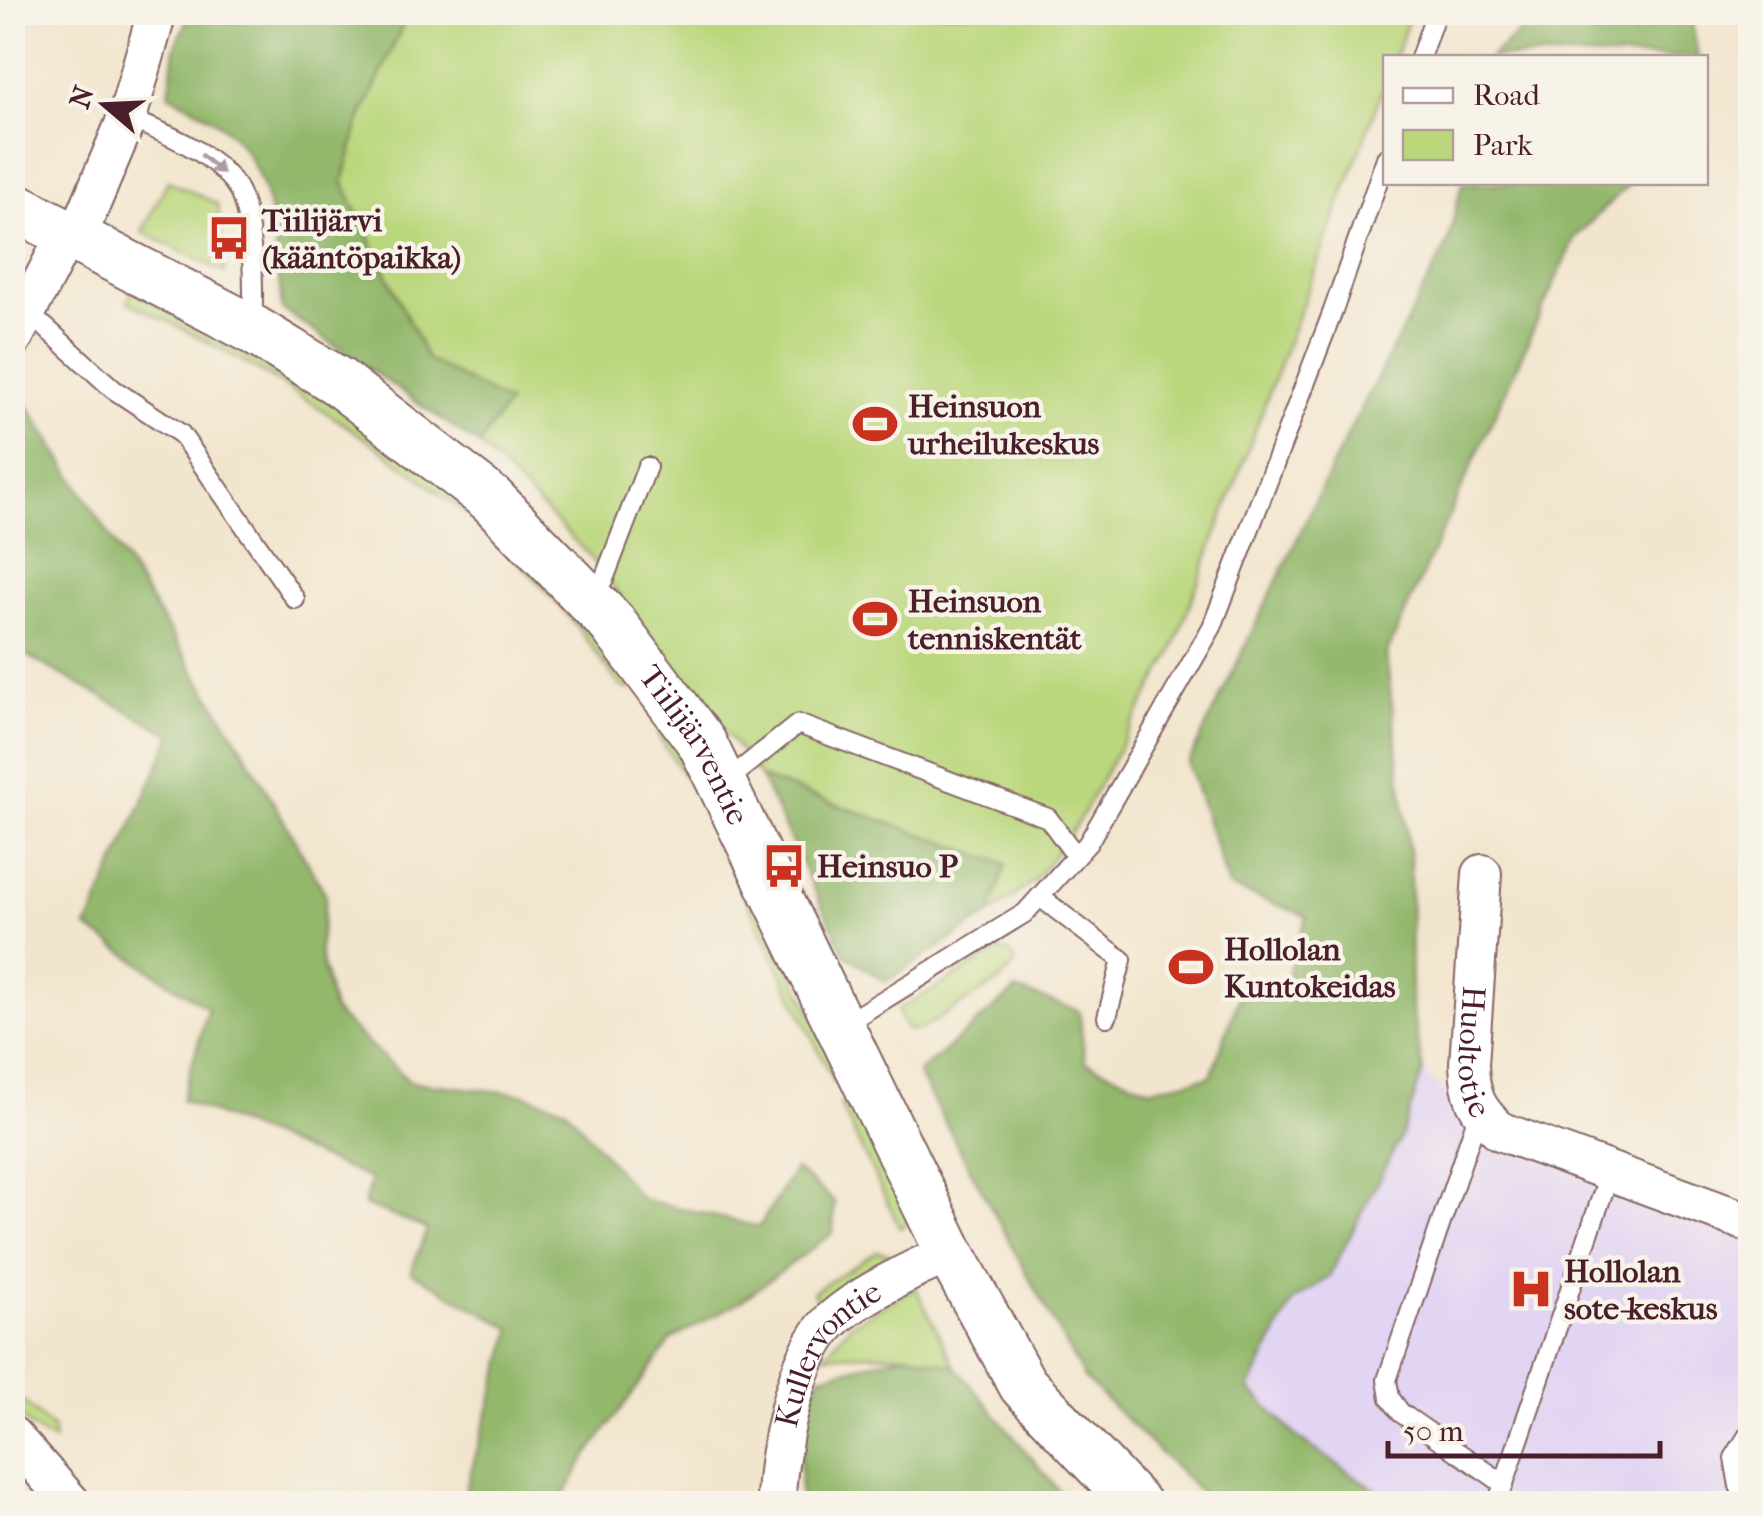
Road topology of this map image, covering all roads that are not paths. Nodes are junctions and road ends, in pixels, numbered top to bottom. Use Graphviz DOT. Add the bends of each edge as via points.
graph roads {
  1 [pos="157,12"];
  2 [pos="1436,12"];
  3 [pos="1421,55"];
  4 [pos="127,118"];
  5 [pos="1383,166"];
  6 [pos="12,205"];
  7 [pos="73,235"];
  8 [pos="17,320"];
  9 [pos="252,329"];
  10 [pos="647,467"];
  11 [pos="587,594"];
  12 [pos="294,600"];
  13 [pos="723,785"];
  14 [pos="1076,856"];
  15 [pos="1482,874"];
  16 [pos="1040,897"];
  17 [pos="1107,1018"];
  18 [pos="841,1026"];
  19 [pos="1479,1112"];
  20 [pos="1610,1172"];
  21 [pos="1750,1223"];
  22 [pos="950,1254"];
  23 [pos="1750,1432"];
  24 [pos="12,1436"];
  25 [pos="1504,1484"];
  26 [pos="1750,1499"];
  27 [pos="72,1504"];
  28 [pos="776,1504"];
  29 [pos="1136,1504"];
  30 [pos="1497,1504"];
  1 -- 4 [label="street"];
  2 -- 3 [label="lane"];
  4 -- 7 [label="street"];
  4 -- 9 [label="lane, one-way" via="182,139 236,184 256,264"];
  5 -- 14 [label="lane" via="1212,627"];
  6 -- 7 [label="street, Tiilijärventie"];
  7 -- 8 [label="street"];
  7 -- 9 [label="street, Tiilijärventie"];
  8 -- 12 [label="lane" via="181,434"];
  9 -- 11 [label="street, Tiilijärventie" via="339,382 492,499"];
  10 -- 11 [label="lane" via="604,579"];
  11 -- 13 [label="street, Tiilijärventie" via="702,742"];
  13 -- 14 [label="lane" via="798,724 1048,818"];
  13 -- 18 [label="street, Tiilijärventie"];
  14 -- 16 [label="lane"];
  15 -- 19 [label="street, Huoltotie" via="1469,1064"];
  16 -- 17 [label="lane" via="1122,960"];
  16 -- 18 [label="lane" via="1025,914"];
  18 -- 22 [label="street, Tiilijärventie"];
  19 -- 20 [label="street, Huoltotie" via="1500,1132"];
  19 -- 25 [label="lane" via="1387,1380 1401,1413"];
  20 -- 21 [label="street, Huoltotie"];
  20 -- 25 [label="lane"];
  22 -- 28 [label="street, Kullervontie" via="914,1268 829,1322 801,1373 776,1474"];
  22 -- 29 [label="street, Tiilijärventie" via="1023,1385"];
  23 -- 26 [label="lane" via="1734,1458 1739,1486"];
  24 -- 27 [label="street"];
  25 -- 30 [label="lane"];
}
